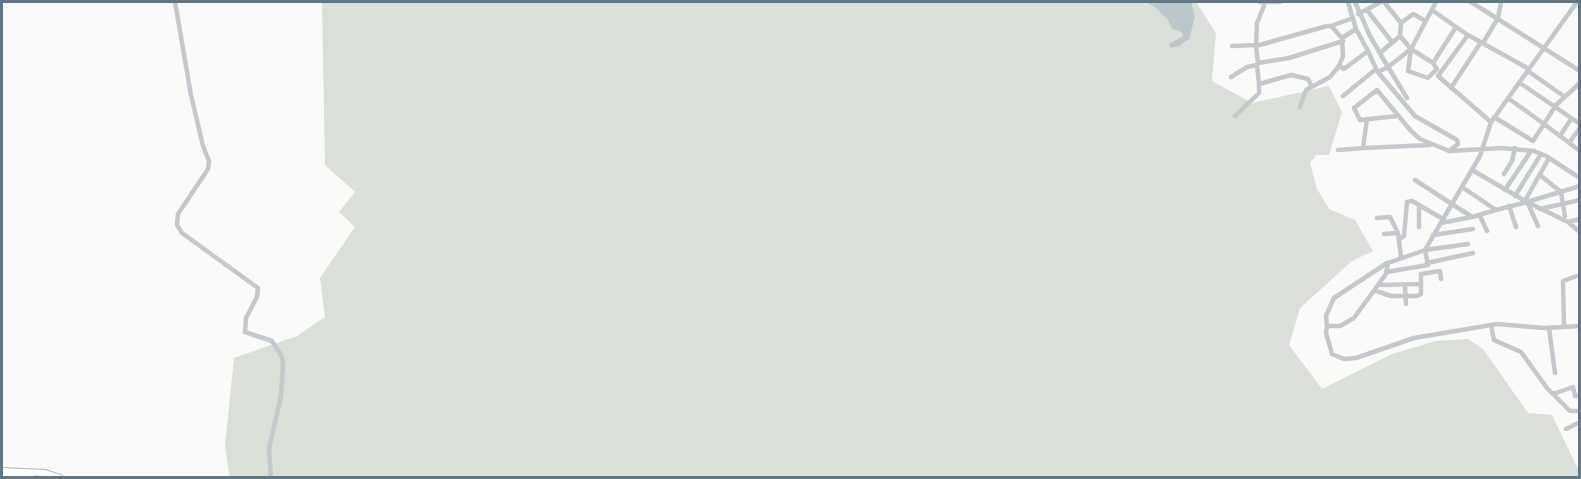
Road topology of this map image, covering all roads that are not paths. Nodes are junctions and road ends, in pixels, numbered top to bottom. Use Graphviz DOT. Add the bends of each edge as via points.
graph roads {
  1 [pos="175,2"];
  2 [pos="1263,2"];
  3 [pos="1280,2"];
  4 [pos="1348,2"];
  5 [pos="1355,2"];
  6 [pos="1382,2"];
  7 [pos="1436,2"];
  8 [pos="1471,2"];
  9 [pos="1501,2"];
  10 [pos="1577,2"];
  11 [pos="1367,10"];
  12 [pos="1432,10"];
  13 [pos="1359,13"];
  14 [pos="1353,17"];
  15 [pos="1498,18"];
  16 [pos="1426,21"];
  17 [pos="1401,22"];
  18 [pos="1331,26"];
  19 [pos="1456,27"];
  20 [pos="1356,28"];
  21 [pos="1468,35"];
  22 [pos="1400,36"];
  23 [pos="1342,40"];
  24 [pos="1392,42"];
  25 [pos="1446,43"];
  26 [pos="1482,43"];
  27 [pos="1232,46"];
  28 [pos="1256,46"];
  29 [pos="1544,48"];
  30 [pos="1411,49"];
  31 [pos="1368,51"];
  32 [pos="1381,52"];
  33 [pos="1456,52"];
  34 [pos="1433,63"];
  35 [pos="1258,64"];
  36 [pos="1339,66"];
  37 [pos="1388,67"];
  38 [pos="1377,70"];
  39 [pos="1529,70"];
  40 [pos="1580,71"];
  41 [pos="1231,77"];
  42 [pos="1520,83"];
  43 [pos="1580,83"];
  44 [pos="1259,84"];
  45 [pos="1387,84"];
  46 [pos="1312,87"];
  47 [pos="1451,88"];
  48 [pos="1377,90"];
  49 [pos="1343,96"];
  50 [pos="1565,97"];
  51 [pos="1407,98"];
  52 [pos="1508,98"];
  53 [pos="1300,107"];
  54 [pos="1554,108"];
  55 [pos="1235,116"];
  56 [pos="1398,116"];
  57 [pos="1494,117"];
  58 [pos="1367,119"];
  59 [pos="1572,119"];
  60 [pos="1491,122"];
  61 [pos="1544,124"];
  62 [pos="1579,125"];
  63 [pos="1560,136"];
  64 [pos="1569,143"];
  65 [pos="1432,145"];
  66 [pos="1363,148"];
  67 [pos="1515,148"];
  68 [pos="1338,150"];
  69 [pos="1483,150"];
  70 [pos="1449,151"];
  71 [pos="1531,151"];
  72 [pos="1580,151"];
  73 [pos="1541,154"];
  74 [pos="1549,158"];
  75 [pos="1472,170"];
  76 [pos="1504,174"];
  77 [pos="1540,175"];
  78 [pos="1580,178"];
  79 [pos="1415,180"];
  80 [pos="1462,186"];
  81 [pos="1580,186"];
  82 [pos="1505,190"];
  83 [pos="1561,192"];
  84 [pos="1515,196"];
  85 [pos="1580,200"];
  86 [pos="1453,202"];
  87 [pos="1527,202"];
  88 [pos="1563,202"];
  89 [pos="1419,206"];
  90 [pos="1509,206"];
  91 [pos="1540,209"];
  92 [pos="1496,210"];
  93 [pos="1480,216"];
  94 [pos="1565,216"];
  95 [pos="1472,217"];
  96 [pos="1377,218"];
  97 [pos="1580,219"];
  98 [pos="1442,221"];
  99 [pos="1568,222"];
  100 [pos="1538,226"];
  101 [pos="1419,227"];
  102 [pos="1516,228"];
  103 [pos="1473,229"];
  104 [pos="1487,231"];
  105 [pos="1580,232"];
  106 [pos="1398,233"];
  107 [pos="1383,234"];
  108 [pos="1433,236"];
  109 [pos="1400,239"];
  110 [pos="1468,244"];
  111 [pos="1425,250"];
  112 [pos="1473,253"];
  113 [pos="1401,257"];
  114 [pos="1388,263"];
  115 [pos="1427,264"];
  116 [pos="1386,272"];
  117 [pos="1430,273"];
  118 [pos="1580,275"];
  119 [pos="1440,279"];
  120 [pos="1421,284"];
  121 [pos="1380,285"];
  122 [pos="1405,285"];
  123 [pos="1376,291"];
  124 [pos="1405,295"];
  125 [pos="1406,304"];
  126 [pos="1491,325"];
  127 [pos="1326,326"];
  128 [pos="1580,326"];
  129 [pos="1564,327"];
  130 [pos="1549,328"];
  131 [pos="1555,373"];
  132 [pos="1553,394"];
  133 [pos="1580,396"];
  134 [pos="1580,411"];
  135 [pos="1580,422"];
  136 [pos="1566,429"];
  137 [pos="2,473"];
  138 [pos="32,477"];
  139 [pos="60,477"];
  140 [pos="271,477"];
  1 -- 140 [label="street" via="191,95 209,161 208,170 178,214 177,225 182,233 258,288 244,323 245,332 272,341 283,365 281,396 269,449"];
  2 -- 3 [label="street"];
  2 -- 28 [label="street"];
  4 -- 14 [label="street"];
  5 -- 13 [label="street"];
  6 -- 11 [label="street"];
  6 -- 17 [label="street"];
  7 -- 12 [label="street"];
  8 -- 15 [label="street"];
  9 -- 15 [label="street"];
  10 -- 29 [label="street"];
  11 -- 13 [label="street"];
  11 -- 24 [label="street"];
  12 -- 16 [label="street"];
  12 -- 19 [label="street"];
  13 -- 14 [label="street"];
  13 -- 32 [label="street"];
  14 -- 18 [label="street"];
  14 -- 20 [label="street"];
  15 -- 26 [label="street"];
  15 -- 29 [label="street"];
  16 -- 17 [label="street" via="1413,14"];
  16 -- 30 [label="street"];
  17 -- 22 [label="street"];
  18 -- 23 [label="street"];
  18 -- 28 [label="street"];
  19 -- 21 [label="street"];
  19 -- 25 [label="street"];
  20 -- 23 [label="street"];
  20 -- 31 [label="street"];
  21 -- 26 [label="street"];
  21 -- 33 [label="street"];
  22 -- 24 [label="street"];
  22 -- 30 [label="street"];
  23 -- 35 [label="street"];
  23 -- 36 [label="street"];
  24 -- 32 [label="street"];
  25 -- 33 [label="street"];
  25 -- 34 [label="street"];
  26 -- 39 [label="street"];
  26 -- 47 [label="street"];
  27 -- 28 [label="street"];
  28 -- 35 [label="street"];
  29 -- 39 [label="street"];
  29 -- 40 [label="street"];
  30 -- 34 [label="street"];
  30 -- 34 [label="street" via="1408,71 1428,78 1437,69"];
  30 -- 37 [label="street"];
  31 -- 36 [label="street" via="1344,69"];
  31 -- 38 [label="street"];
  32 -- 37 [label="street"];
  33 -- 47 [label="street" via="1438,76"];
  35 -- 41 [label="street"];
  35 -- 44 [label="street"];
  36 -- 46 [label="street" via="1330,77"];
  37 -- 38 [label="street"];
  37 -- 51 [label="street"];
  38 -- 45 [label="street"];
  38 -- 49 [label="street"];
  39 -- 42 [label="street"];
  39 -- 50 [label="street"];
  42 -- 52 [label="street"];
  42 -- 54 [label="street"];
  43 -- 50 [label="street"];
  44 -- 46 [label="street" via="1291,75 1308,79"];
  44 -- 55 [label="street" via="1259,93"];
  45 -- 48 [label="street"];
  45 -- 70 [label="street" via="1415,116 1457,140 1458,144"];
  46 -- 53 [label="street" via="1303,94"];
  47 -- 60 [label="street"];
  48 -- 56 [label="street"];
  48 -- 58 [label="street" via="1354,108 1359,120"];
  50 -- 54 [label="street"];
  52 -- 57 [label="street"];
  52 -- 61 [label="street"];
  54 -- 59 [label="street"];
  54 -- 61 [label="street"];
  56 -- 58 [label="street"];
  56 -- 65 [label="street" via="1420,139"];
  57 -- 60 [label="street"];
  57 -- 61 [label="street" via="1532,142"];
  58 -- 66 [label="street"];
  59 -- 62 [label="street"];
  59 -- 63 [label="street"];
  60 -- 69 [label="street"];
  61 -- 63 [label="street"];
  62 -- 64 [label="street"];
  63 -- 64 [label="street"];
  64 -- 72 [label="street"];
  65 -- 66 [label="street"];
  65 -- 70 [label="street"];
  66 -- 68 [label="street"];
  67 -- 69 [label="street"];
  67 -- 71 [label="street"];
  67 -- 76 [label="street"];
  69 -- 70 [label="street"];
  69 -- 75 [label="street"];
  71 -- 73 [label="street"];
  71 -- 82 [label="street"];
  73 -- 74 [label="street"];
  73 -- 84 [label="street"];
  74 -- 77 [label="street"];
  74 -- 78 [label="street"];
  75 -- 80 [label="street"];
  75 -- 82 [label="street"];
  77 -- 83 [label="street"];
  77 -- 87 [label="street"];
  79 -- 86 [label="street"];
  80 -- 86 [label="street"];
  80 -- 92 [label="street"];
  81 -- 83 [label="street"];
  82 -- 84 [label="street"];
  83 -- 87 [label="street"];
  83 -- 88 [label="street"];
  84 -- 87 [label="street"];
  85 -- 88 [label="street"];
  86 -- 95 [label="street"];
  86 -- 98 [label="street"];
  87 -- 90 [label="street"];
  87 -- 91 [label="street"];
  87 -- 100 [label="street"];
  88 -- 91 [label="street"];
  88 -- 94 [label="street"];
  89 -- 98 [label="street"];
  89 -- 101 [label="street"];
  89 -- 109 [label="street" via="1412,201 1406,204 1404,236"];
  90 -- 92 [label="street"];
  90 -- 102 [label="street"];
  91 -- 99 [label="street"];
  92 -- 93 [label="street"];
  93 -- 95 [label="street"];
  93 -- 104 [label="street"];
  95 -- 98 [label="street"];
  96 -- 106 [label="street" via="1390,217"];
  97 -- 99 [label="street"];
  98 -- 108 [label="street"];
  99 -- 105 [label="street"];
  103 -- 108 [label="street"];
  106 -- 107 [label="street"];
  106 -- 109 [label="street"];
  108 -- 111 [label="street"];
  109 -- 113 [label="street"];
  110 -- 111 [label="street"];
  111 -- 113 [label="street"];
  111 -- 115 [label="street"];
  112 -- 115 [label="street"];
  113 -- 114 [label="street"];
  114 -- 116 [label="street"];
  114 -- 127 [label="street" via="1334,298"];
  115 -- 116 [label="street"];
  115 -- 117 [label="street"];
  116 -- 121 [label="street"];
  117 -- 119 [label="street" via="1440,271"];
  117 -- 120 [label="street" via="1421,274"];
  118 -- 129 [label="street" via="1563,281"];
  120 -- 122 [label="street"];
  120 -- 124 [label="street" via="1421,294"];
  121 -- 122 [label="street"];
  121 -- 123 [label="street"];
  122 -- 124 [label="street"];
  123 -- 124 [label="street"];
  123 -- 127 [label="street" via="1349,322"];
  124 -- 125 [label="street"];
  126 -- 127 [label="street" via="1414,338 1344,359 1330,351"];
  126 -- 130 [label="street"];
  126 -- 132 [label="street" via="1494,340 1521,352"];
  128 -- 129 [label="street"];
  129 -- 130 [label="street"];
  130 -- 131 [label="street"];
  132 -- 133 [label="street" via="1573,387 1575,396"];
  132 -- 134 [label="street" via="1570,411"];
  135 -- 136 [label="street"];
  137 -- 138 [label="main road"];
  137 -- 139 [label="main road"];
}
